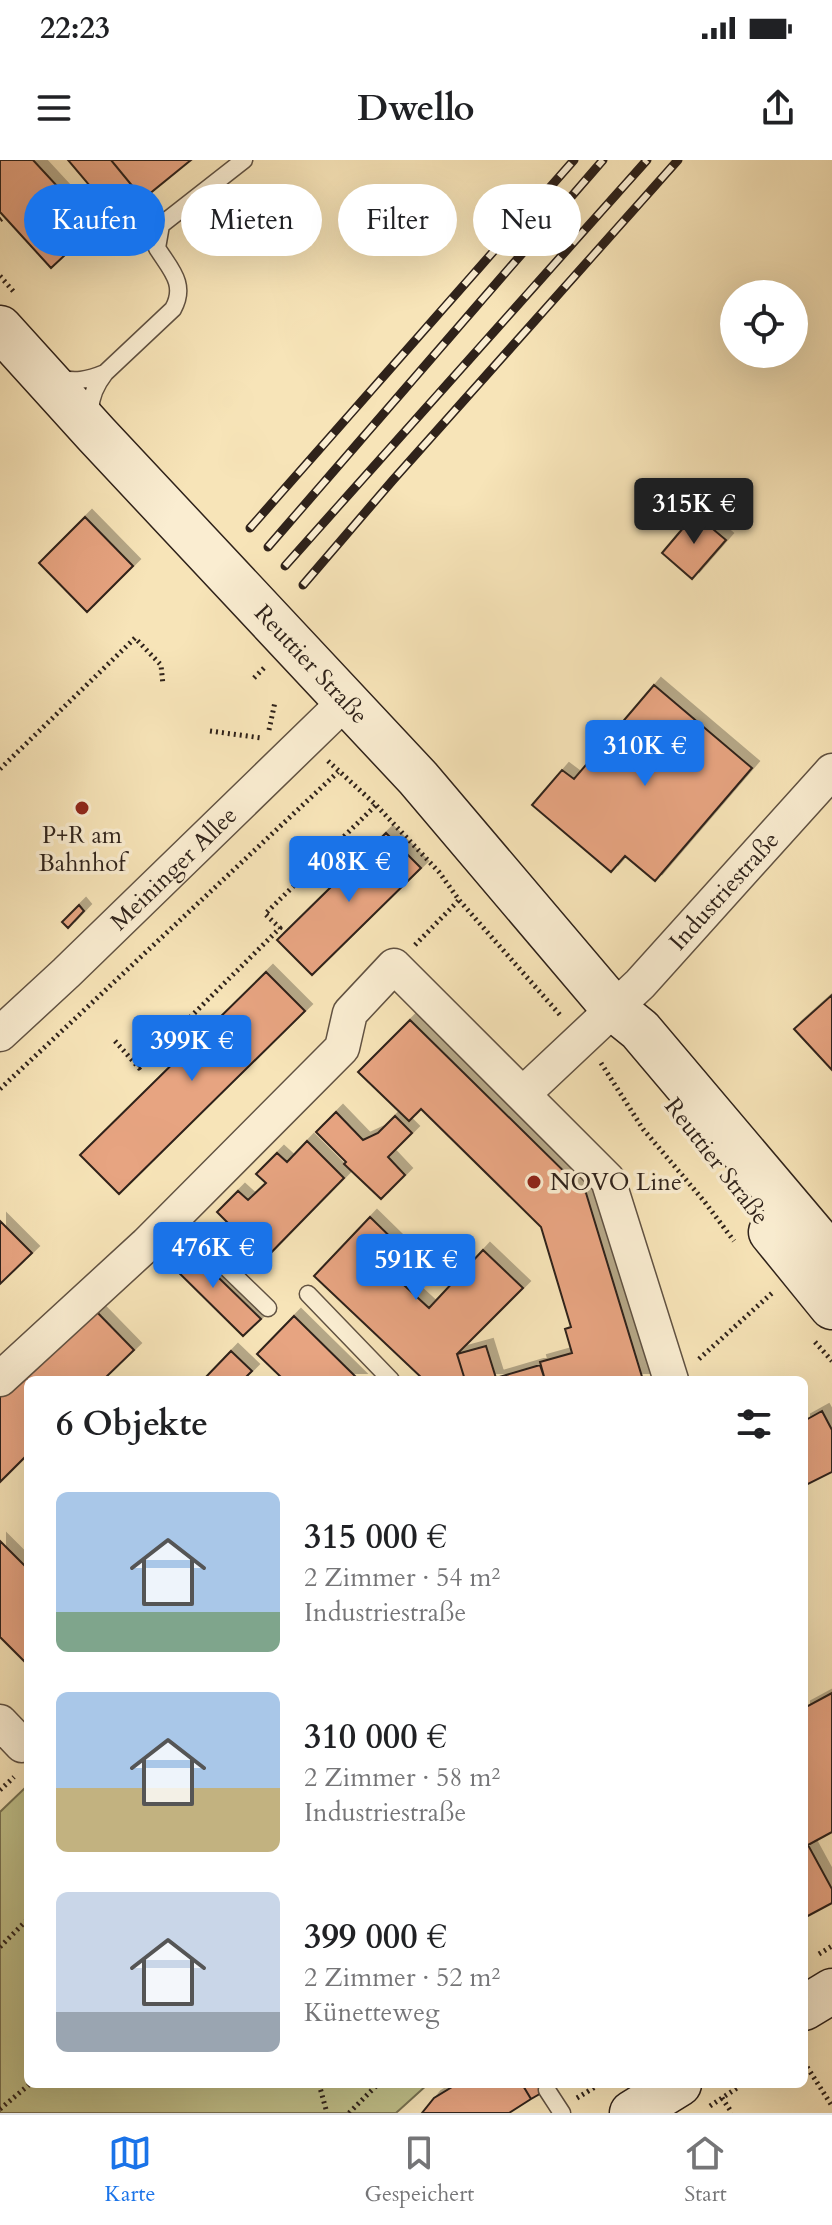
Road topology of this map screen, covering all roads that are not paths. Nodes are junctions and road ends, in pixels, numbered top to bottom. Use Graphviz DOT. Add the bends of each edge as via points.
graph roads {
  1 [pos="244,160"];
  2 [pos="0,328"];
  3 [pos="40,371"];
  4 [pos="105,373"];
  5 [pos="96,434"];
  6 [pos="346,701"];
  7 [pos="832,771"];
  8 [pos="614,1009"];
  9 [pos="0,1034"];
  10 [pos="523,1094"];
  11 [pos="174,1217"];
  12 [pos="832,1257"];
  13 [pos="308,1294"];
  14 [pos="832,1307"];
  15 [pos="268,1308"];
  16 [pos="684,1370"];
  17 [pos="387,1376"];
  18 [pos="0,1379"];
  19 [pos="832,1991"];
  20 [pos="808,2006"];
  21 [pos="673,2088"];
  22 [pos="547,2090"];
  23 [pos="562,2113"];
  24 [pos="632,2113"];
  1 -- 4 [label="lane" via="161,225 157,248 176,277 179,299"];
  2 -- 3 [label="main road, Reuttier Straße"];
  3 -- 4 [label="lane" via="76,382"];
  3 -- 5 [label="main road, Reuttier Straße"];
  4 -- 5 [label="lane" via="91,399"];
  5 -- 6 [label="main road, Reuttier Straße"];
  6 -- 8 [label="main road, Reuttier Straße"];
  6 -- 9 [label="street, Meininger Allee"];
  7 -- 8 [label="street, Industriestraße"];
  8 -- 10 [label="street"];
  8 -- 12 [label="main road, Reuttier Straße" via="640,1030"];
  8 -- 14 [label="main road, Reuttier Straße" via="625,1042"];
  10 -- 11 [label="street" via="394,966 350,1013 342,1048"];
  10 -- 16 [label="street" via="608,1180"];
  11 -- 15 [label="lane"];
  11 -- 18 [label="street"];
  13 -- 17 [label="lane"];
  19 -- 20 [label="main road"];
  21 -- 24 [label="main road"];
  22 -- 23 [label="lane"];
}
